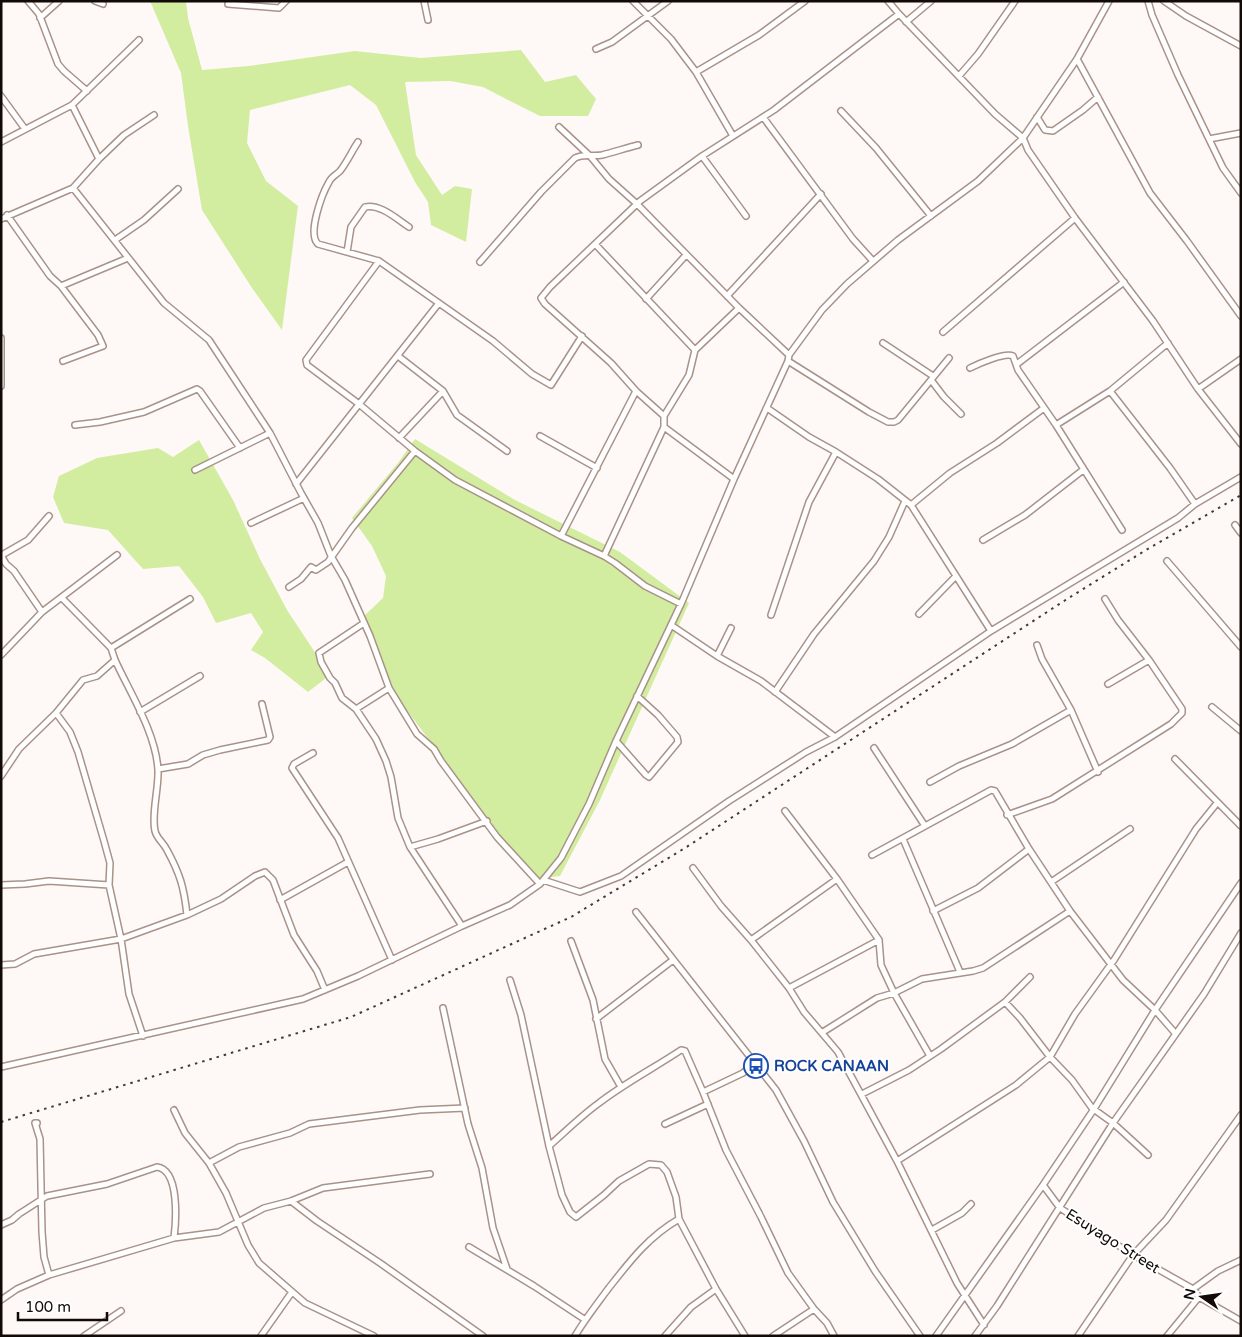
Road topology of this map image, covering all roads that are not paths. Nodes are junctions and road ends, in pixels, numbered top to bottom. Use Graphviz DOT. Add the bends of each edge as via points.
graph roads {
  1 [pos="28,1"];
  2 [pos="59,1"];
  3 [pos="95,1"];
  4 [pos="286,1"];
  5 [pos="424,1"];
  6 [pos="633,1"];
  7 [pos="668,1"];
  8 [pos="805,1"];
  9 [pos="888,1"];
  10 [pos="931,1"];
  11 [pos="1015,1"];
  12 [pos="1109,1"];
  13 [pos="1148,1"];
  14 [pos="1164,1"];
  15 [pos="104,4"];
  16 [pos="228,4"];
  17 [pos="898,14"];
  18 [pos="646,16"];
  19 [pos="40,18"];
  20 [pos="428,20"];
  21 [pos="906,22"];
  22 [pos="139,40"];
  23 [pos="1241,46"];
  24 [pos="596,49"];
  25 [pos="1077,59"];
  26 [pos="696,72"];
  27 [pos="959,76"];
  28 [pos="87,91"];
  29 [pos="1,96"];
  30 [pos="1098,96"];
  31 [pos="72,105"];
  32 [pos="841,111"];
  33 [pos="154,115"];
  34 [pos="763,117"];
  35 [pos="1037,117"];
  36 [pos="559,127"];
  37 [pos="25,129"];
  38 [pos="1241,132"];
  39 [pos="733,136"];
  40 [pos="1024,138"];
  41 [pos="1209,139"];
  42 [pos="1,142"];
  43 [pos="358,142"];
  44 [pos="638,145"];
  45 [pos="590,156"];
  46 [pos="702,156"];
  47 [pos="99,159"];
  48 [pos="73,188"];
  49 [pos="178,189"];
  50 [pos="1241,193"];
  51 [pos="821,194"];
  52 [pos="637,204"];
  53 [pos="7,215"];
  54 [pos="746,216"];
  55 [pos="931,216"];
  56 [pos="1075,218"];
  57 [pos="1,219"];
  58 [pos="409,227"];
  59 [pos="115,240"];
  60 [pos="596,245"];
  61 [pos="347,252"];
  62 [pos="686,254"];
  63 [pos="128,258"];
  64 [pos="873,261"];
  65 [pos="379,262"];
  66 [pos="480,262"];
  67 [pos="1124,282"];
  68 [pos="61,286"];
  69 [pos="727,296"];
  70 [pos="646,300"];
  71 [pos="439,303"];
  72 [pos="739,308"];
  73 [pos="1241,316"];
  74 [pos="943,332"];
  75 [pos="582,336"];
  76 [pos="1,338"];
  77 [pos="883,343"];
  78 [pos="1168,343"];
  79 [pos="695,350"];
  80 [pos="789,355"];
  81 [pos="398,356"];
  82 [pos="949,358"];
  83 [pos="1241,359"];
  84 [pos="64,361"];
  85 [pos="788,361"];
  86 [pos="1017,364"];
  87 [pos="970,368"];
  88 [pos="932,378"];
  89 [pos="1,386"];
  90 [pos="1198,389"];
  91 [pos="443,391"];
  92 [pos="636,391"];
  93 [pos="1110,391"];
  94 [pos="359,404"];
  95 [pos="767,408"];
  96 [pos="1044,408"];
  97 [pos="961,414"];
  98 [pos="664,416"];
  99 [pos="75,425"];
  100 [pos="1056,425"];
  101 [pos="664,427"];
  102 [pos="270,433"];
  103 [pos="540,436"];
  104 [pos="399,438"];
  105 [pos="1241,444"];
  106 [pos="240,448"];
  107 [pos="416,451"];
  108 [pos="507,451"];
  109 [pos="836,452"];
  110 [pos="597,468"];
  111 [pos="195,470"];
  112 [pos="1083,470"];
  113 [pos="1241,477"];
  114 [pos="734,478"];
  115 [pos="296,484"];
  116 [pos="304,498"];
  117 [pos="906,501"];
  118 [pos="1195,504"];
  119 [pos="912,505"];
  120 [pos="49,516"];
  121 [pos="250,523"];
  122 [pos="1235,525"];
  123 [pos="1122,530"];
  124 [pos="1241,533"];
  125 [pos="561,536"];
  126 [pos="983,540"];
  127 [pos="1,555"];
  128 [pos="117,555"];
  129 [pos="604,556"];
  130 [pos="332,557"];
  131 [pos="1168,561"];
  132 [pos="956,576"];
  133 [pos="289,587"];
  134 [pos="62,598"];
  135 [pos="190,599"];
  136 [pos="1105,600"];
  137 [pos="681,604"];
  138 [pos="42,612"];
  139 [pos="919,614"];
  140 [pos="771,615"];
  141 [pos="364,623"];
  142 [pos="671,625"];
  143 [pos="731,628"];
  144 [pos="991,631"];
  145 [pos="1037,645"];
  146 [pos="1241,647"];
  147 [pos="111,648"];
  148 [pos="1,655"];
  149 [pos="717,656"];
  150 [pos="115,660"];
  151 [pos="1149,660"];
  152 [pos="200,676"];
  153 [pos="1108,684"];
  154 [pos="390,688"];
  155 [pos="775,692"];
  156 [pos="637,696"];
  157 [pos="262,704"];
  158 [pos="1212,707"];
  159 [pos="356,709"];
  160 [pos="1071,710"];
  161 [pos="140,712"];
  162 [pos="56,713"];
  163 [pos="1241,731"];
  164 [pos="835,737"];
  165 [pos="616,741"];
  166 [pos="874,748"];
  167 [pos="313,753"];
  168 [pos="1175,759"];
  169 [pos="158,769"];
  170 [pos="1098,772"];
  171 [pos="1,776"];
  172 [pos="930,782"];
  173 [pos="1217,803"];
  174 [pos="785,811"];
  175 [pos="1007,815"];
  176 [pos="487,821"];
  177 [pos="925,826"];
  178 [pos="1241,826"];
  179 [pos="1130,829"];
  180 [pos="903,838"];
  181 [pos="410,847"];
  182 [pos="1029,850"];
  183 [pos="872,855"];
  184 [pos="348,862"];
  185 [pos="693,868"];
  186 [pos="837,879"];
  187 [pos="542,882"];
  188 [pos="1051,882"];
  189 [pos="1241,883"];
  190 [pos="1,884"];
  191 [pos="109,885"];
  192 [pos="280,900"];
  193 [pos="1066,905"];
  194 [pos="933,911"];
  195 [pos="1070,911"];
  196 [pos="636,912"];
  197 [pos="187,914"];
  198 [pos="1063,916"];
  199 [pos="462,926"];
  200 [pos="1241,933"];
  201 [pos="121,939"];
  202 [pos="751,940"];
  203 [pos="879,940"];
  204 [pos="571,941"];
  205 [pos="392,960"];
  206 [pos="673,960"];
  207 [pos="1,965"];
  208 [pos="1111,965"];
  209 [pos="960,972"];
  210 [pos="1030,977"];
  211 [pos="510,980"];
  212 [pos="789,988"];
  213 [pos="325,990"];
  214 [pos="894,993"];
  215 [pos="1005,1002"];
  216 [pos="443,1008"];
  217 [pos="1155,1010"];
  218 [pos="596,1019"];
  219 [pos="823,1032"];
  220 [pos="1176,1032"];
  221 [pos="143,1036"];
  222 [pos="930,1056"];
  223 [pos="1050,1057"];
  224 [pos="755,1062"];
  225 [pos="1,1067"];
  226 [pos="621,1087"];
  227 [pos="703,1092"];
  228 [pos="862,1094"];
  229 [pos="708,1104"];
  230 [pos="466,1108"];
  231 [pos="1094,1108"];
  232 [pos="174,1110"];
  233 [pos="1241,1115"];
  234 [pos="37,1124"];
  235 [pos="665,1124"];
  236 [pos="1113,1124"];
  237 [pos="548,1146"];
  238 [pos="1148,1155"];
  239 [pos="897,1161"];
  240 [pos="209,1163"];
  241 [pos="430,1174"];
  242 [pos="1043,1185"];
  243 [pos="42,1199"];
  244 [pos="291,1202"];
  245 [pos="971,1204"];
  246 [pos="1060,1208"];
  247 [pos="679,1219"];
  248 [pos="239,1222"];
  249 [pos="1,1225"];
  250 [pos="932,1230"];
  251 [pos="174,1238"];
  252 [pos="469,1247"];
  253 [pos="1133,1255"];
  254 [pos="1241,1260"];
  255 [pos="507,1269"];
  256 [pos="50,1274"];
  257 [pos="716,1289"];
  258 [pos="1193,1289"];
  259 [pos="292,1292"];
  260 [pos="964,1295"];
  261 [pos="1199,1297"];
  262 [pos="1,1300"];
  263 [pos="814,1309"];
  264 [pos="121,1312"];
  265 [pos="584,1319"];
  266 [pos="1241,1322"];
  267 [pos="984,1325"];
  268 [pos="84,1336"];
  269 [pos="261,1336"];
  270 [pos="374,1336"];
  271 [pos="483,1336"];
  272 [pos="575,1336"];
  273 [pos="665,1336"];
  274 [pos="745,1336"];
  275 [pos="773,1336"];
  276 [pos="834,1336"];
  277 [pos="920,1336"];
  278 [pos="936,1336"];
  279 [pos="976,1336"];
  280 [pos="1078,1336"];
  281 [pos="1167,1336"];
  1 -- 19 [label="street"];
  2 -- 19 [label="street"];
  3 -- 15 [label="street"];
  4 -- 16 [label="street" via="279,8"];
  5 -- 20 [label="street"];
  6 -- 18 [label="street"];
  7 -- 18 [label="street"];
  8 -- 26 [label="street" via="759,35"];
  9 -- 17 [label="street"];
  10 -- 21 [label="street"];
  11 -- 27 [label="street"];
  12 -- 25 [label="street"];
  13 -- 41 [label="street"];
  14 -- 23 [label="street"];
  17 -- 21 [label="street"];
  17 -- 34 [label="street"];
  18 -- 24 [label="street" via="612,42"];
  18 -- 26 [label="street" via="671,39"];
  19 -- 28 [label="street" via="58,64"];
  21 -- 27 [label="street"];
  22 -- 28 [label="street"];
  25 -- 30 [label="street"];
  25 -- 35 [label="street"];
  26 -- 39 [label="street"];
  27 -- 40 [label="street" via="995,114"];
  28 -- 31 [label="street"];
  29 -- 37 [label="street"];
  30 -- 35 [label="street" via="1052,131 1044,130"];
  30 -- 73 [label="street" via="1150,193"];
  31 -- 37 [label="street"];
  31 -- 47 [label="street"];
  32 -- 55 [label="street"];
  33 -- 47 [label="street" via="124,135"];
  34 -- 39 [label="street"];
  34 -- 51 [label="street"];
  35 -- 40 [label="street"];
  36 -- 45 [label="street"];
  37 -- 42 [label="street"];
  38 -- 41 [label="street"];
  39 -- 46 [label="street"];
  40 -- 55 [label="street" via="982,177"];
  40 -- 56 [label="street" via="1028,150"];
  41 -- 50 [label="street" via="1223,168"];
  43 -- 61 [label="street" via="329,182 313,232 318,244"];
  44 -- 45 [label="street"];
  45 -- 52 [label="street" via="609,179"];
  45 -- 66 [label="street" via="582,154 575,158"];
  46 -- 52 [label="street"];
  46 -- 54 [label="street"];
  47 -- 48 [label="street"];
  48 -- 53 [label="street"];
  48 -- 59 [label="street"];
  49 -- 59 [label="street" via="144,220"];
  51 -- 64 [label="street"];
  51 -- 69 [label="street"];
  52 -- 60 [label="street"];
  52 -- 62 [label="street"];
  53 -- 57 [label="street"];
  53 -- 68 [label="street" via="50,276"];
  55 -- 64 [label="street"];
  56 -- 67 [label="street"];
  56 -- 74 [label="street"];
  58 -- 61 [label="street" via="381,209 370,205 365,207 351,227"];
  59 -- 63 [label="street"];
  60 -- 70 [label="street"];
  60 -- 75 [label="street" via="541,298"];
  61 -- 65 [label="street"];
  62 -- 69 [label="street"];
  62 -- 70 [label="street"];
  63 -- 68 [label="street"];
  63 -- 102 [label="street" via="164,303 209,340"];
  64 -- 80 [label="street" via="829,301"];
  65 -- 71 [label="street"];
  65 -- 94 [label="street" via="305,362"];
  67 -- 78 [label="street"];
  67 -- 86 [label="street"];
  68 -- 84 [label="street" via="103,346"];
  69 -- 72 [label="street"];
  70 -- 79 [label="street"];
  71 -- 75 [label="street" via="551,385"];
  71 -- 81 [label="street"];
  72 -- 79 [label="street"];
  72 -- 80 [label="street"];
  75 -- 92 [label="street"];
  76 -- 89 [label="street"];
  77 -- 88 [label="street"];
  78 -- 90 [label="street"];
  78 -- 93 [label="street"];
  79 -- 98 [label="street" via="690,375"];
  80 -- 85 [label="street"];
  81 -- 91 [label="street"];
  81 -- 94 [label="street"];
  82 -- 88 [label="street"];
  83 -- 90 [label="street"];
  85 -- 88 [label="street" via="888,422 898,420"];
  85 -- 95 [label="street"];
  86 -- 87 [label="street" via="1013,356 1007,354"];
  86 -- 96 [label="street"];
  88 -- 97 [label="street" via="944,397"];
  90 -- 105 [label="street"];
  91 -- 104 [label="street"];
  91 -- 108 [label="street" via="457,415"];
  92 -- 98 [label="street"];
  92 -- 110 [label="street"];
  93 -- 100 [label="street"];
  93 -- 118 [label="street"];
  94 -- 104 [label="street"];
  94 -- 115 [label="street"];
  95 -- 109 [label="street"];
  95 -- 114 [label="street"];
  96 -- 100 [label="street"];
  96 -- 119 [label="street" via="950,473"];
  98 -- 101 [label="street"];
  99 -- 106 [label="street" via="144,412 197,389"];
  100 -- 112 [label="street"];
  101 -- 114 [label="street"];
  101 -- 129 [label="street"];
  102 -- 106 [label="street"];
  102 -- 115 [label="street"];
  103 -- 110 [label="street"];
  104 -- 107 [label="street"];
  106 -- 111 [label="street"];
  107 -- 125 [label="street" via="455,480"];
  107 -- 130 [label="street"];
  109 -- 117 [label="street"];
  109 -- 140 [label="street" via="809,502"];
  110 -- 125 [label="street"];
  112 -- 123 [label="street"];
  112 -- 126 [label="street" via="1025,515"];
  113 -- 118 [label="street"];
  114 -- 137 [label="street"];
  115 -- 116 [label="street"];
  116 -- 121 [label="street"];
  116 -- 130 [label="street"];
  117 -- 119 [label="street"];
  117 -- 155 [label="street" via="874,562 814,634"];
  118 -- 144 [label="street" via="1178,518"];
  119 -- 132 [label="street"];
  120 -- 127 [label="street" via="28,540"];
  122 -- 124 [label="street"];
  125 -- 129 [label="street"];
  127 -- 138 [label="street"];
  128 -- 134 [label="street"];
  129 -- 137 [label="street" via="645,586"];
  130 -- 133 [label="street" via="316,570 311,567"];
  130 -- 141 [label="street"];
  131 -- 146 [label="street"];
  132 -- 139 [label="street"];
  132 -- 144 [label="street"];
  134 -- 138 [label="street"];
  134 -- 147 [label="street"];
  135 -- 147 [label="street"];
  136 -- 151 [label="street"];
  137 -- 142 [label="street"];
  138 -- 148 [label="street"];
  141 -- 154 [label="street"];
  141 -- 159 [label="street" via="319,653 342,698"];
  142 -- 149 [label="street"];
  142 -- 156 [label="street"];
  143 -- 149 [label="street"];
  144 -- 164 [label="street"];
  145 -- 160 [label="street"];
  147 -- 150 [label="street"];
  149 -- 155 [label="street"];
  150 -- 161 [label="street"];
  150 -- 162 [label="street" via="97,676 83,680"];
  151 -- 153 [label="street"];
  151 -- 170 [label="street" via="1182,713 1171,724"];
  152 -- 161 [label="street"];
  154 -- 159 [label="street"];
  154 -- 176 [label="street" via="417,734 436,751"];
  155 -- 164 [label="street"];
  156 -- 165 [label="street"];
  156 -- 165 [label="street" via="658,715 678,742 649,777"];
  157 -- 169 [label="street" via="268,740 203,755 188,764"];
  158 -- 163 [label="street"];
  159 -- 181 [label="street" via="386,761 398,818"];
  160 -- 170 [label="street"];
  160 -- 172 [label="street" via="1012,744"];
  161 -- 169 [label="street" via="154,748"];
  162 -- 171 [label="street" via="19,749"];
  162 -- 191 [label="street" via="70,732 78,752 110,863"];
  164 -- 187 [label="street" via="729,801 621,876 580,892"];
  165 -- 187 [label="street" via="561,858"];
  166 -- 177 [label="street"];
  167 -- 184 [label="street" via="292,768 338,838"];
  168 -- 173 [label="street"];
  169 -- 197 [label="street" via="154,827 182,882"];
  170 -- 175 [label="street" via="1052,799"];
  173 -- 178 [label="street"];
  173 -- 208 [label="street" via="1196,828"];
  174 -- 186 [label="street"];
  175 -- 177 [label="street" via="998,794 991,790"];
  175 -- 182 [label="street"];
  176 -- 181 [label="street"];
  176 -- 187 [label="street" via="498,837"];
  177 -- 180 [label="street"];
  179 -- 188 [label="street"];
  180 -- 183 [label="street"];
  180 -- 194 [label="street"];
  181 -- 199 [label="street"];
  182 -- 188 [label="street"];
  182 -- 194 [label="street" via="978,888"];
  184 -- 192 [label="street"];
  184 -- 205 [label="street"];
  185 -- 202 [label="street"];
  186 -- 202 [label="street"];
  186 -- 203 [label="street"];
  187 -- 199 [label="street" via="518,901"];
  188 -- 193 [label="street"];
  189 -- 217 [label="street"];
  190 -- 191 [label="street" via="49,881"];
  191 -- 201 [label="street"];
  192 -- 197 [label="street" via="273,880 265,872 221,899"];
  192 -- 213 [label="street" via="294,935 317,970"];
  193 -- 195 [label="street"];
  193 -- 198 [label="street"];
  194 -- 209 [label="street"];
  195 -- 198 [label="street"];
  195 -- 208 [label="street"];
  196 -- 206 [label="street"];
  197 -- 201 [label="street"];
  198 -- 209 [label="street" via="992,963 973,971"];
  199 -- 205 [label="street"];
  200 -- 220 [label="street" via="1204,994"];
  201 -- 207 [label="street" via="34,954 15,964"];
  201 -- 221 [label="street" via="129,994"];
  202 -- 212 [label="street"];
  203 -- 212 [label="street"];
  203 -- 214 [label="street" via="882,965"];
  204 -- 218 [label="street" via="593,1000"];
  205 -- 213 [label="street"];
  206 -- 218 [label="street"];
  206 -- 224 [label="street"];
  208 -- 217 [label="street"];
  208 -- 223 [label="street" via="1078,1009"];
  209 -- 214 [label="street" via="922,979"];
  210 -- 215 [label="street"];
  211 -- 237 [label="street" via="521,1015"];
  212 -- 219 [label="street" via="804,1012"];
  213 -- 221 [label="street" via="302,999"];
  214 -- 219 [label="street" via="877,998"];
  214 -- 222 [label="street"];
  215 -- 222 [label="street"];
  215 -- 223 [label="street"];
  216 -- 230 [label="street"];
  217 -- 220 [label="street"];
  217 -- 231 [label="street"];
  218 -- 226 [label="street" via="605,1059"];
  219 -- 228 [label="street"];
  220 -- 236 [label="street"];
  221 -- 225 [label="street"];
  222 -- 228 [label="street"];
  223 -- 231 [label="street"];
  223 -- 239 [label="street" via="1016,1085"];
  224 -- 227 [label="street" via="743,1073"];
  224 -- 277 [label="street" via="776,1090 833,1202"];
  226 -- 227 [label="street" via="681,1050 685,1051"];
  226 -- 237 [label="street"];
  227 -- 229 [label="street"];
  228 -- 239 [label="street"];
  229 -- 235 [label="street"];
  229 -- 263 [label="street" via="726,1150 788,1273"];
  230 -- 240 [label="street" via="420,1110 309,1124 290,1133 239,1147"];
  230 -- 255 [label="street" via="493,1228"];
  231 -- 236 [label="street"];
  231 -- 242 [label="street"];
  232 -- 240 [label="street" via="185,1133"];
  233 -- 253 [label="street" via="1166,1220"];
  234 -- 243 [label="street"];
  236 -- 238 [label="street"];
  236 -- 246 [label="street"];
  237 -- 247 [label="street" via="562,1195 576,1217 619,1181 654,1164 661,1165 667,1172 676,1197"];
  239 -- 250 [label="street"];
  240 -- 248 [label="street"];
  241 -- 244 [label="street" via="323,1188"];
  242 -- 246 [label="street, Esuyago Street"];
  242 -- 260 [label="street"];
  243 -- 249 [label="street"];
  243 -- 251 [label="street" via="107,1184 160,1167 173,1186"];
  243 -- 256 [label="street" via="43,1246"];
  244 -- 248 [label="street" via="264,1208"];
  244 -- 271 [label="street"];
  245 -- 250 [label="street"];
  246 -- 253 [label="street, Esuyago Street"];
  246 -- 267 [label="street"];
  247 -- 257 [label="street"];
  247 -- 265 [label="street" via="662,1229 634,1255"];
  248 -- 251 [label="street" via="219,1232"];
  248 -- 259 [label="street" via="260,1263"];
  250 -- 260 [label="street"];
  251 -- 256 [label="street"];
  252 -- 255 [label="street"];
  253 -- 258 [label="street, Esuyago Street"];
  253 -- 280 [label="street"];
  254 -- 258 [label="street"];
  255 -- 265 [label="street"];
  256 -- 262 [label="street"];
  257 -- 273 [label="street" via="691,1307"];
  257 -- 274 [label="street"];
  258 -- 261 [label="street, Esuyago Street"];
  259 -- 269 [label="street"];
  259 -- 270 [label="street" via="319,1311"];
  260 -- 267 [label="street"];
  260 -- 278 [label="street"];
  261 -- 266 [label="street, Esuyago Street"];
  261 -- 281 [label="street"];
  263 -- 275 [label="street"];
  263 -- 276 [label="street"];
  264 -- 268 [label="street"];
  265 -- 272 [label="street"];
  267 -- 279 [label="street"];
}
